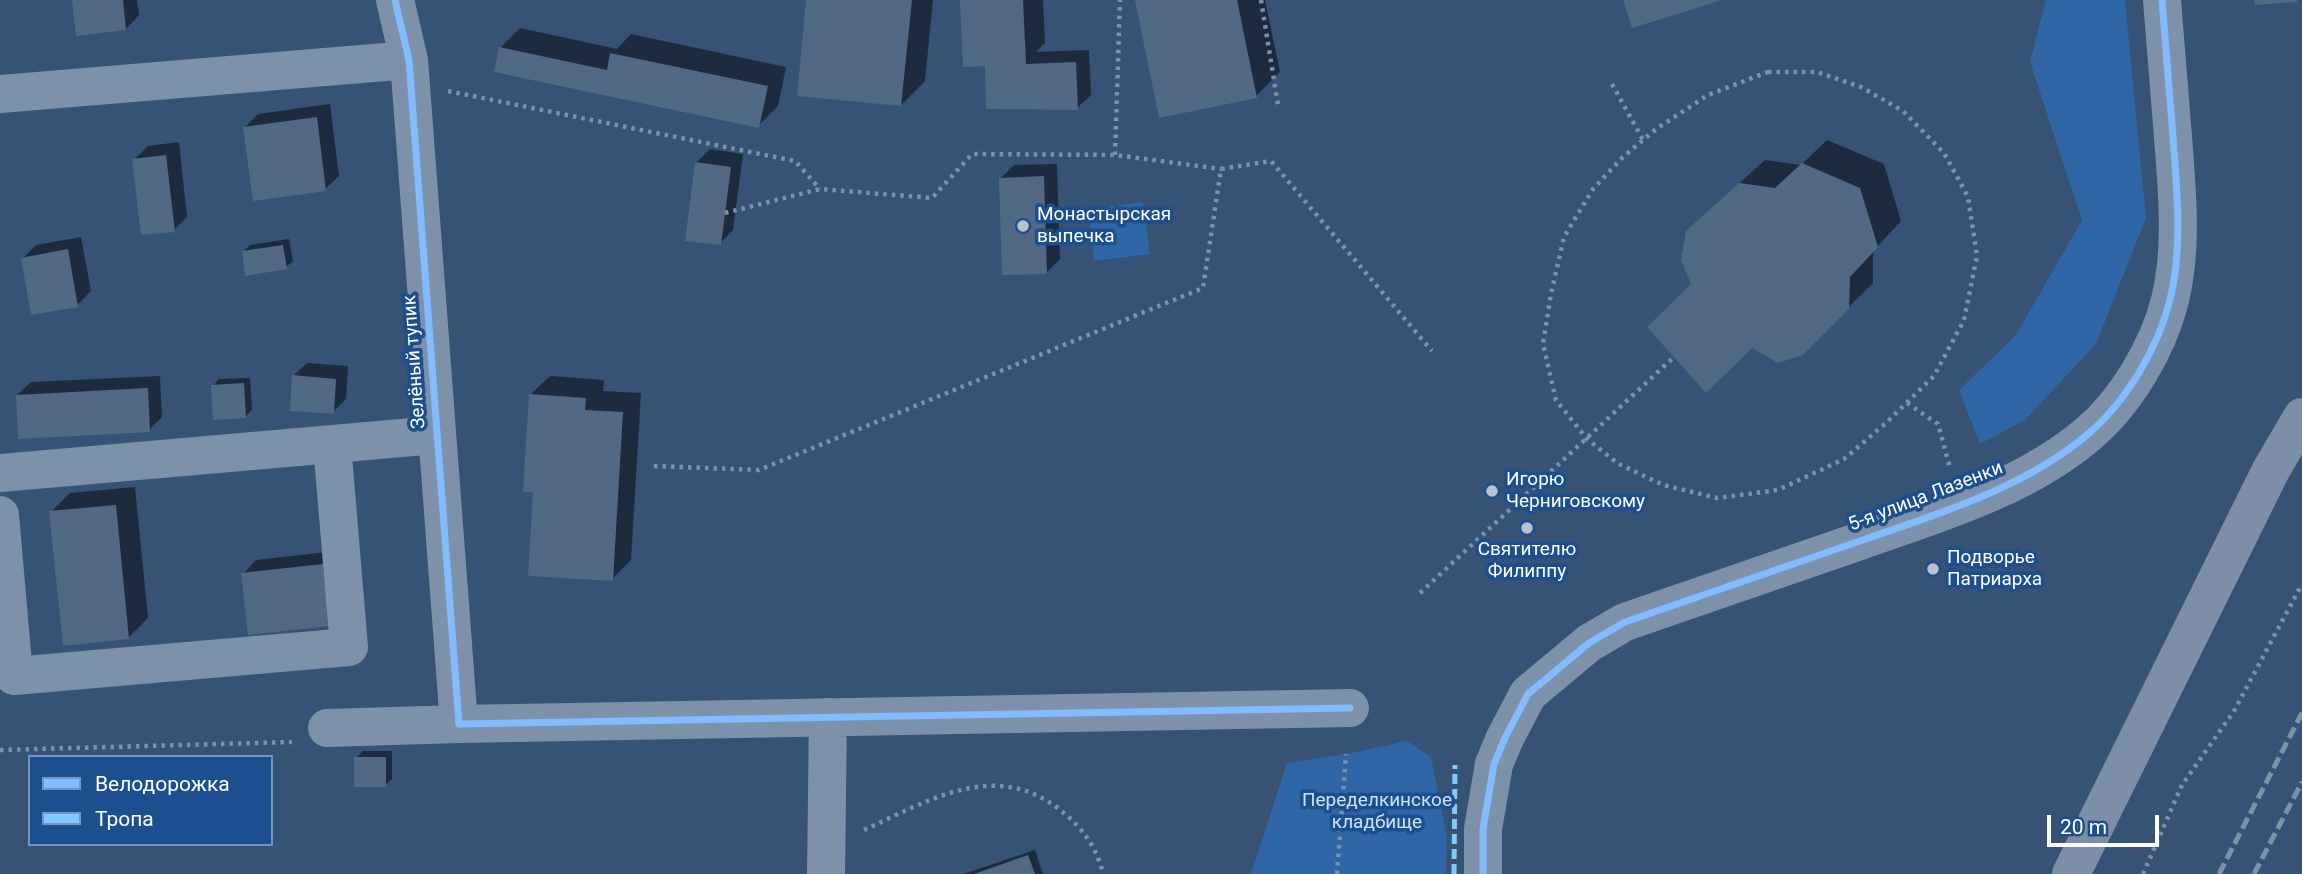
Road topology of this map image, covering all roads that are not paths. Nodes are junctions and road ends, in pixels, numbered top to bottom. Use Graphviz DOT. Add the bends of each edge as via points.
graph roads {
  1 [pos="395,0"];
  2 [pos="2162,0"];
  3 [pos="409,72"];
  4 [pos="0,94"];
  5 [pos="2302,417"];
  6 [pos="436,435"];
  7 [pos="332,444"];
  8 [pos="0,473"];
  9 [pos="0,515"];
  10 [pos="1350,708"];
  11 [pos="828,717"];
  12 [pos="459,724"];
  13 [pos="327,728"];
  14 [pos="826,860"];
  15 [pos="1483,874"];
  16 [pos="2071,874"];
  1 -- 3 [label="street, Зелёный тупик"];
  2 -- 15 [label="street, 5-я улица Лазенки" via="2178,236 2170,299 2160,330 2118,403 2063,454 1989,494 1625,622 1588,643 1528,694 1505,738 1494,764 1483,829"];
  3 -- 4 [label="street"];
  3 -- 6 [label="street, Зелёный тупик"];
  5 -- 16 [label="main road" via="2271,470"];
  6 -- 7 [label="street"];
  6 -- 12 [label="street, Зелёный тупик"];
  7 -- 8 [label="street"];
  7 -- 9 [label="street" via="349,647 14,676"];
  10 -- 11 [label="street"];
  11 -- 12 [label="street"];
  11 -- 14 [label="street"];
  12 -- 13 [label="street"];
}
